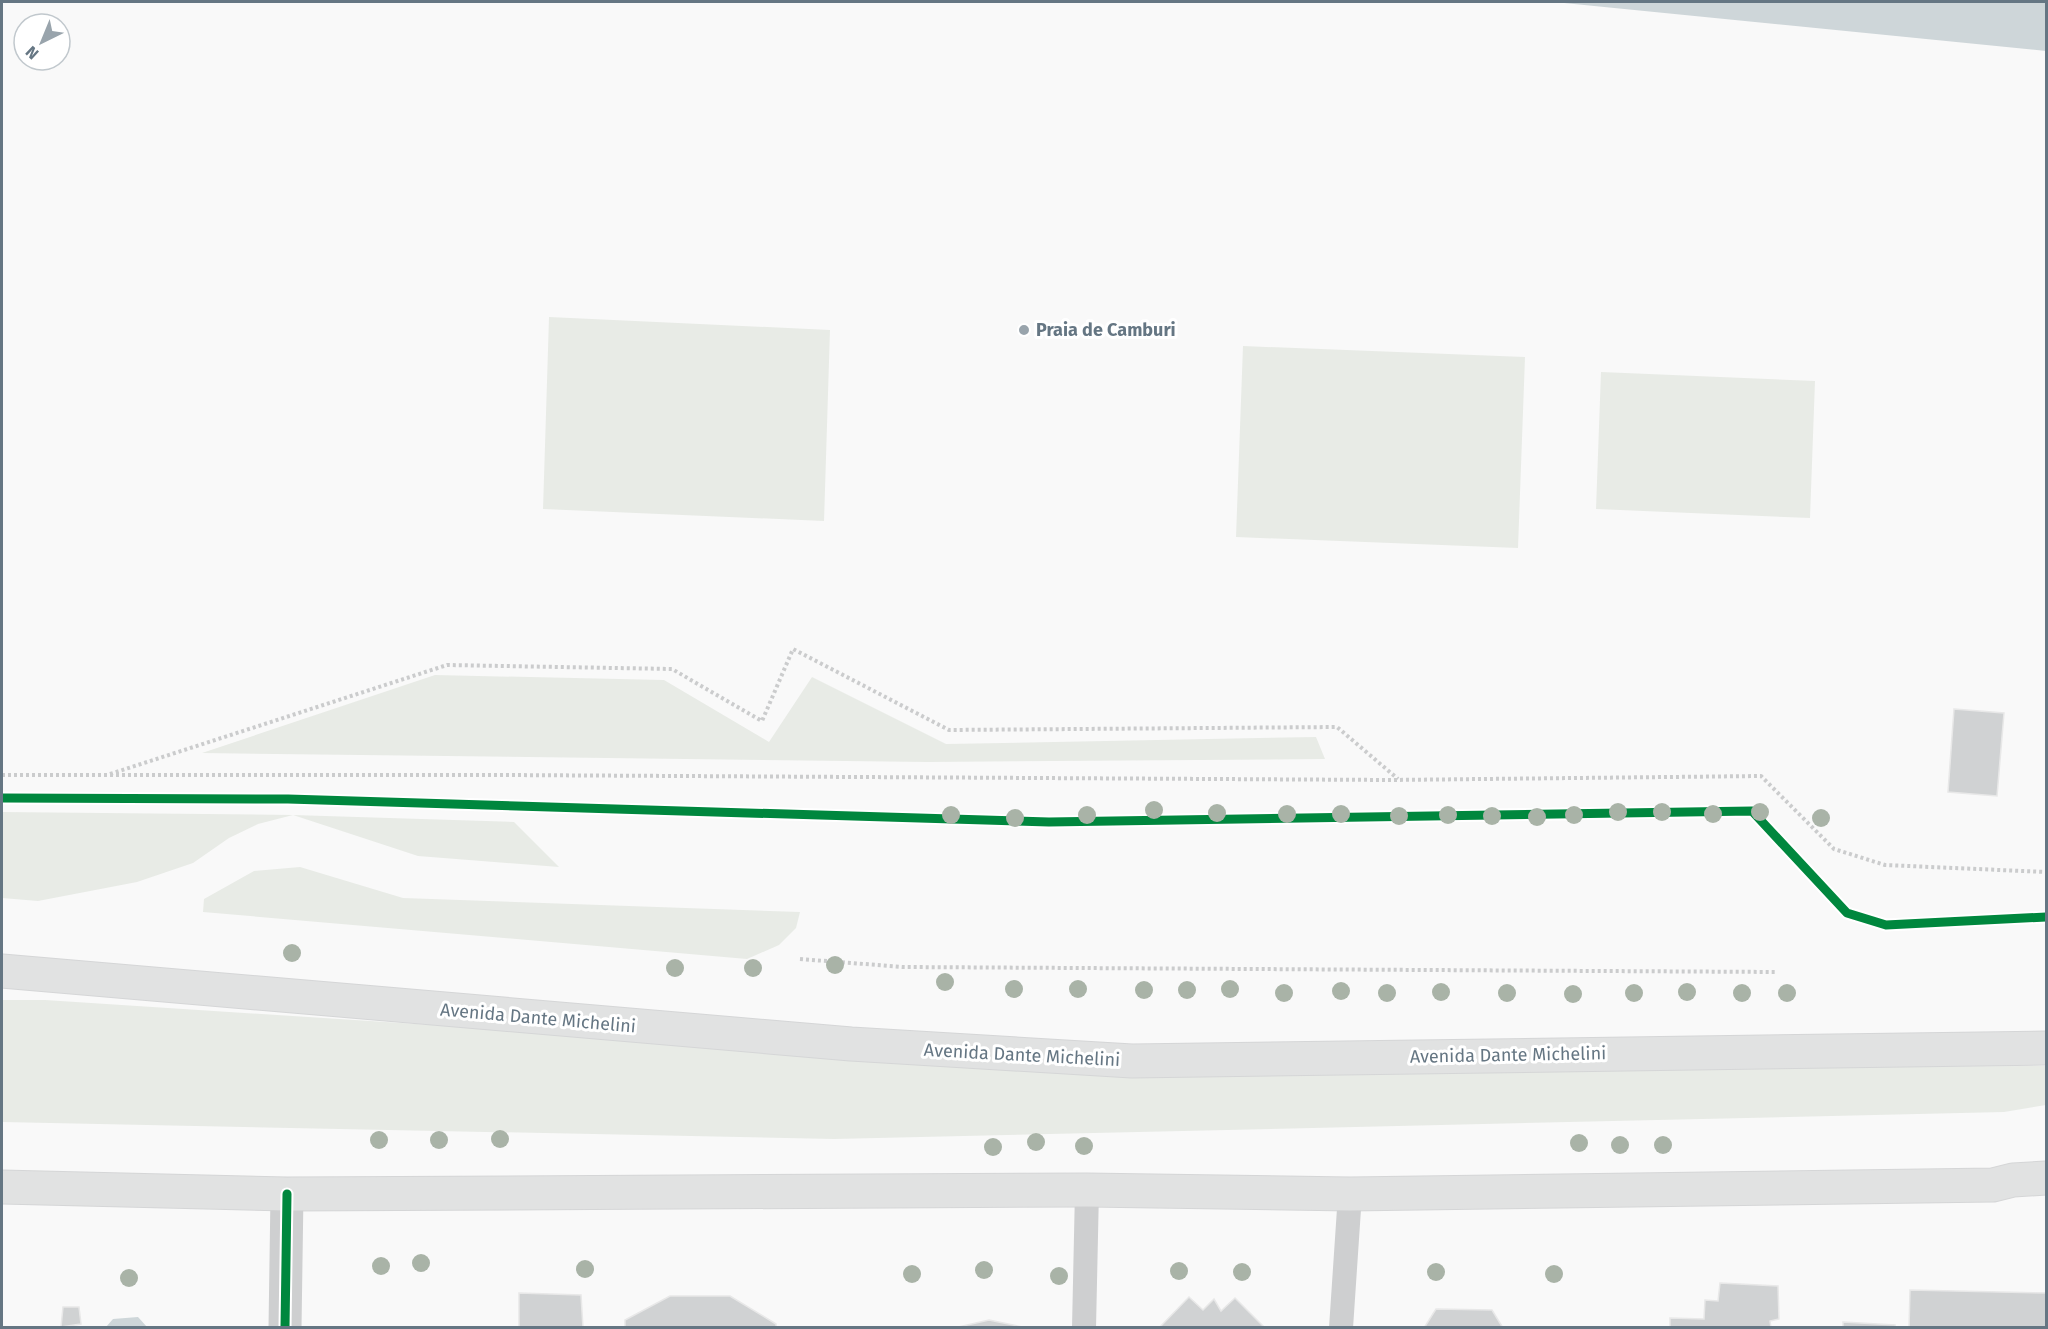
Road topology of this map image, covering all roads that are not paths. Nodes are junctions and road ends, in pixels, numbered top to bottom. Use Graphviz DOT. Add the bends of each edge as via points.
graph roads {
  1 [pos="10,973"];
  2 [pos="2046,1048"];
  3 [pos="2046,1178"];
  4 [pos="2,1187"];
  5 [pos="1087,1190"];
  6 [pos="287,1194"];
  7 [pos="1350,1194"];
  8 [pos="285,1328"];
  9 [pos="1084,1328"];
  10 [pos="1341,1328"];
  1 -- 2 [label="main road, Avenida Dante Michelini" via="851,1044 1132,1061"];
  3 -- 7 [label="main road" via="1994,1185"];
  4 -- 6 [label="main road"];
  5 -- 6 [label="main road"];
  5 -- 7 [label="main road"];
  5 -- 9 [label="lane"];
  6 -- 8 [label="street"];
  7 -- 10 [label="lane"];
}
